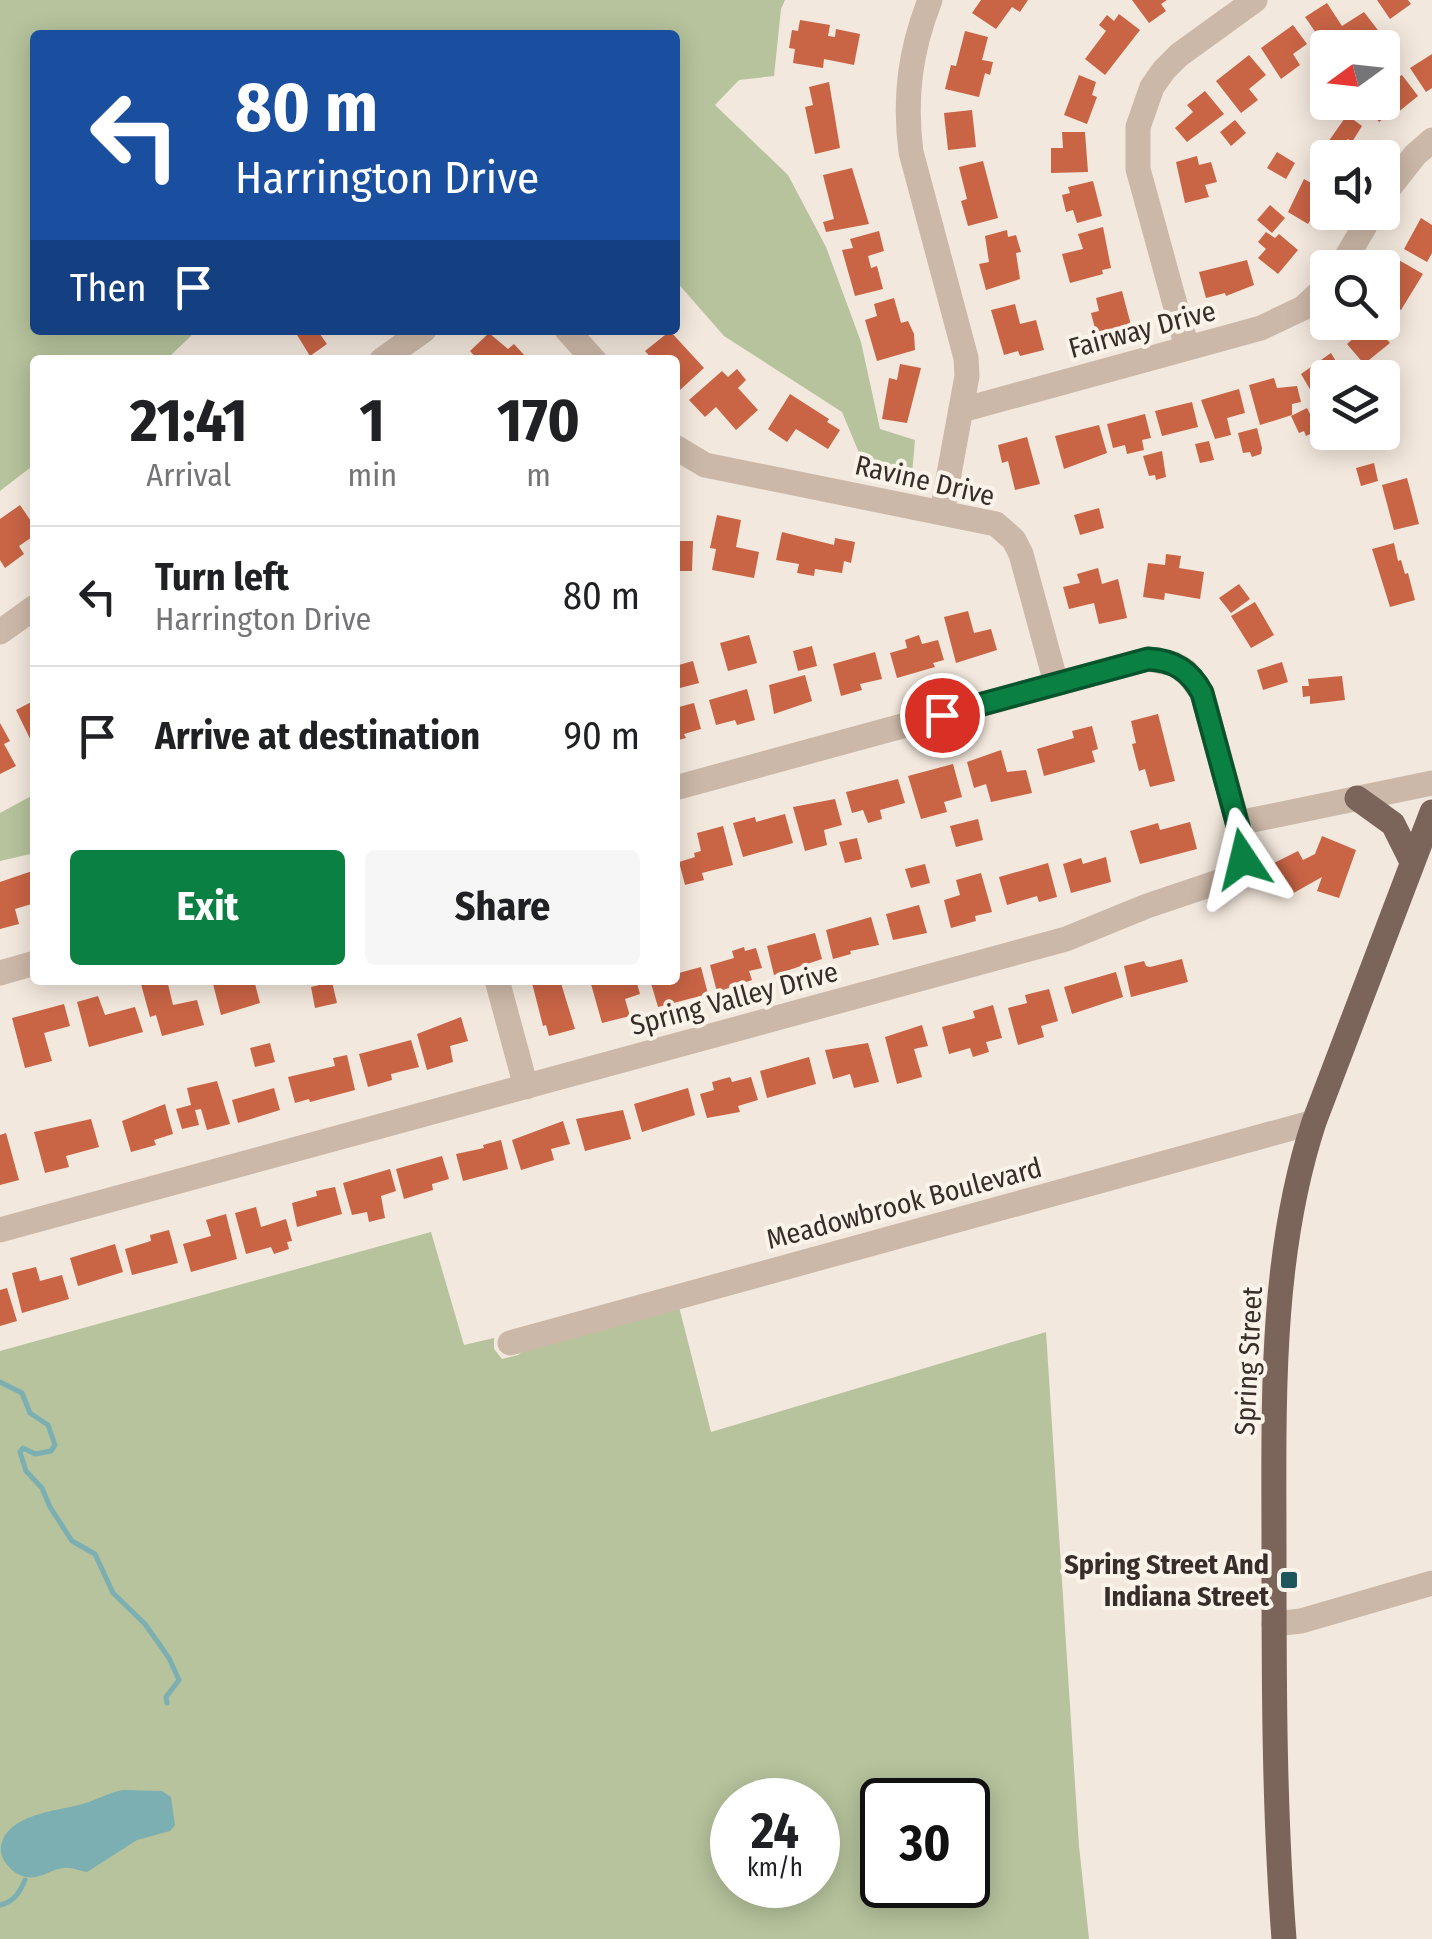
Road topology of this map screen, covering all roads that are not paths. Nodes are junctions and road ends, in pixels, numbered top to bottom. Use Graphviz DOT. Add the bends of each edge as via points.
graph roads {
  1 [pos="930,0"];
  2 [pos="1255,0"];
  3 [pos="1432,140"];
  4 [pos="1400,173"];
  5 [pos="1310,301"];
  6 [pos="417,335"];
  7 [pos="571,335"];
  8 [pos="1186,348"];
  9 [pos="389,355"];
  10 [pos="589,355"];
  11 [pos="962,410"];
  12 [pos="680,450"];
  13 [pos="942,512"];
  14 [pos="30,611"];
  15 [pos="0,632"];
  16 [pos="1056,684"];
  17 [pos="1432,783"];
  18 [pos="680,787"];
  19 [pos="1357,798"];
  20 [pos="1432,812"];
  21 [pos="1238,824"];
  22 [pos="1412,862"];
  23 [pos="30,964"];
  24 [pos="0,973"];
  25 [pos="498,985"];
  26 [pos="526,1086"];
  27 [pos="1314,1122"];
  28 [pos="0,1230"];
  29 [pos="510,1343"];
  30 [pos="1432,1583"];
  31 [pos="1274,1624"];
  32 [pos="1284,1939"];
  1 -- 11 [label="street" via="911,63 908,130 966,358"];
  2 -- 8 [label="street" via="1164,70 1138,127 1138,170"];
  3 -- 4 [label="street"];
  5 -- 8 [label="street, Fairway Drive" via="1283,320"];
  6 -- 9 [label="street"];
  7 -- 10 [label="street"];
  8 -- 11 [label="street, Fairway Drive"];
  11 -- 13 [label="street"];
  12 -- 13 [label="street, Ravine Drive" via="704,464"];
  13 -- 16 [label="street, Ravine Drive" via="996,524 1014,540"];
  14 -- 15 [label="street"];
  16 -- 18 [label="street"];
  16 -- 21 [label="street" via="1148,659 1186,671 1202,693"];
  17 -- 19 [label="street"];
  19 -- 21 [label="street"];
  19 -- 22 [label="main road" via="1393,824"];
  20 -- 22 [label="main road, Spring Street"];
  21 -- 26 [label="street, Spring Valley Drive" via="1243,859 1219,884 1066,939"];
  22 -- 27 [label="main road, Spring Street"];
  23 -- 24 [label="street"];
  25 -- 26 [label="street"];
  26 -- 28 [label="street, Spring Valley Drive"];
  27 -- 29 [label="street, Meadowbrook Boulevard"];
  27 -- 31 [label="main road, Spring Street" via="1282,1263"];
  30 -- 31 [label="street"];
  31 -- 32 [label="main road, Spring Street"];
}
